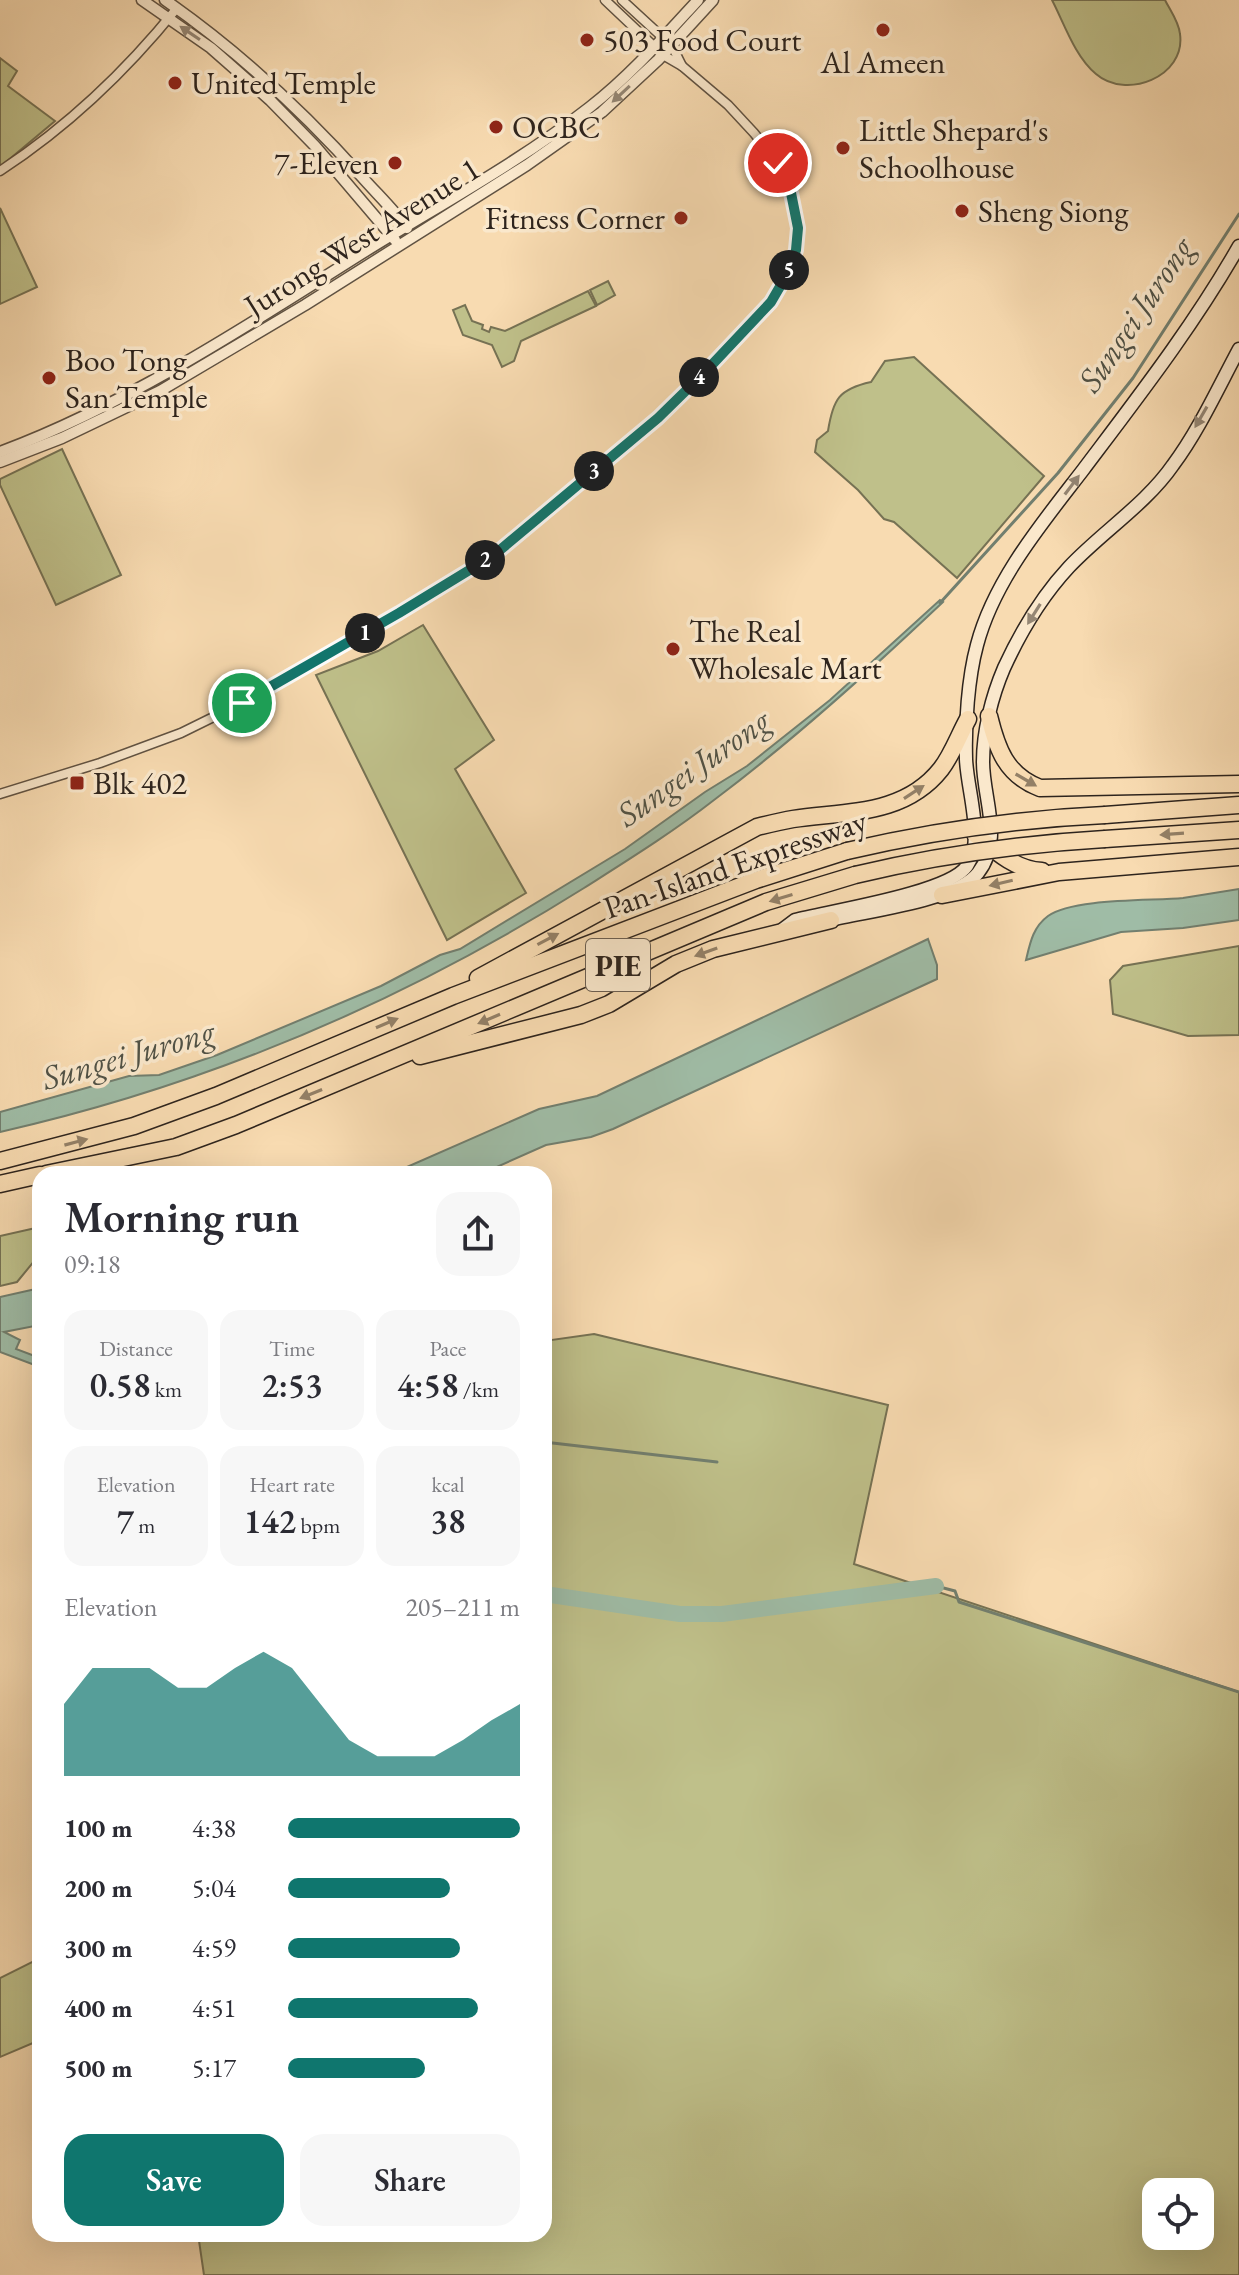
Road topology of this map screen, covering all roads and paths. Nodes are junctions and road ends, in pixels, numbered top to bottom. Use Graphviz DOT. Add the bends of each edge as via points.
graph roads {
  1 [pos="142,0"];
  2 [pos="165,0"];
  3 [pos="605,0"];
  4 [pos="622,0"];
  5 [pos="698,0"];
  6 [pos="713,0"];
  7 [pos="177,8"];
  8 [pos="168,19"];
  9 [pos="668,42"];
  10 [pos="659,51"];
  11 [pos="682,66"];
  12 [pos="0,171"];
  13 [pos="405,226"];
  14 [pos="392,234"];
  15 [pos="413,237"];
  16 [pos="399,245"];
  17 [pos="1239,246"];
  18 [pos="1239,349"];
  19 [pos="0,452"];
  20 [pos="0,462"];
  21 [pos="989,716"];
  22 [pos="968,719"];
  23 [pos="1239,784"];
  24 [pos="0,794"];
  25 [pos="1239,805"];
  26 [pos="1239,830"];
  27 [pos="975,834"];
  28 [pos="991,847"];
  29 [pos="1239,857"];
  30 [pos="1059,872"];
  31 [pos="942,895"];
  32 [pos="831,920"];
  33 [pos="781,932"];
  34 [pos="431,1005"];
  35 [pos="383,1064"];
  36 [pos="0,1161"];
  37 [pos="85,1166"];
  38 [pos="32,1177"];
  39 [pos="0,1184"];
  1 -- 8 [label="street"];
  2 -- 7 [label="street"];
  3 -- 10 [label="street"];
  4 -- 9 [label="street"];
  5 -- 9 [label="street, Jurong West Avenue 1"];
  6 -- 9 [label="street, Jurong West Avenue 1"];
  7 -- 8 [label="street"];
  7 -- 13 [label="street" via="280,91"];
  8 -- 12 [label="street" via="110,82"];
  14 -- 8 [label="street, one-way" via="270,100 211,48"];
  9 -- 10 [label="street, Jurong West Avenue 1"];
  9 -- 11 [label="street"];
  10 -- 11 [label="street"];
  10 -- 13 [label="street, Jurong West Avenue 1" via="515,160"];
  10 -- 15 [label="street, Jurong West Avenue 1, one-way" via="602,112"];
  11 -- 24 [label="street" via="754,133 783,169 790,188 798,228 796,250 780,289 758,318 658,418 494,555 250,699 181,733"];
  13 -- 14 [label="street, Jurong West Avenue 1"];
  13 -- 15 [label="street"];
  14 -- 16 [label="street"];
  14 -- 19 [label="street, Jurong West Avenue 1" via="164,372"];
  15 -- 16 [label="street, Jurong West Avenue 1"];
  16 -- 20 [label="street, Jurong West Avenue 1" via="160,391"];
  22 -- 17 [label="main road, one-way" via="976,648 1000,591 1167,358"];
  18 -- 21 [label="main road, one-way" via="1174,465 1070,566 1034,612 1002,672"];
  21 -- 23 [label="highway, one-way" via="1005,762 1023,781 1040,788"];
  21 -- 28 [label="main road" via="983,760"];
  22 -- 27 [label="main road" via="966,760"];
  34 -- 22 [label="highway, one-way" via="757,827 870,812 899,801 942,768"];
  25 -- 34 [label="highway, Pan-Island Expressway / PIE, bridge" via="982,824 847,851 756,880"];
  26 -- 35 [label="highway, Pan-Island Expressway / PIE, one-way, bridge" via="983,849 855,875 766,902"];
  27 -- 28 [label="highway"];
  27 -- 33 [label="main road" via="966,868 947,882 795,920"];
  28 -- 30 [label="highway" via="1035,871"];
  28 -- 31 [label="main road" via="976,877"];
  29 -- 30 [label="highway"];
  30 -- 31 [label="highway, one-way"];
  31 -- 32 [label="main road"];
  32 -- 33 [label="highway"];
  33 -- 35 [label="highway, one-way" via="676,964 581,1015"];
  36 -- 34 [label="highway, Pan-Island Expressway / PIE, one-way" via="134,1126"];
  35 -- 37 [label="highway, Pan-Island Expressway / PIE, one-way" via="176,1147"];
  38 -- 39 [label="highway"];
}
